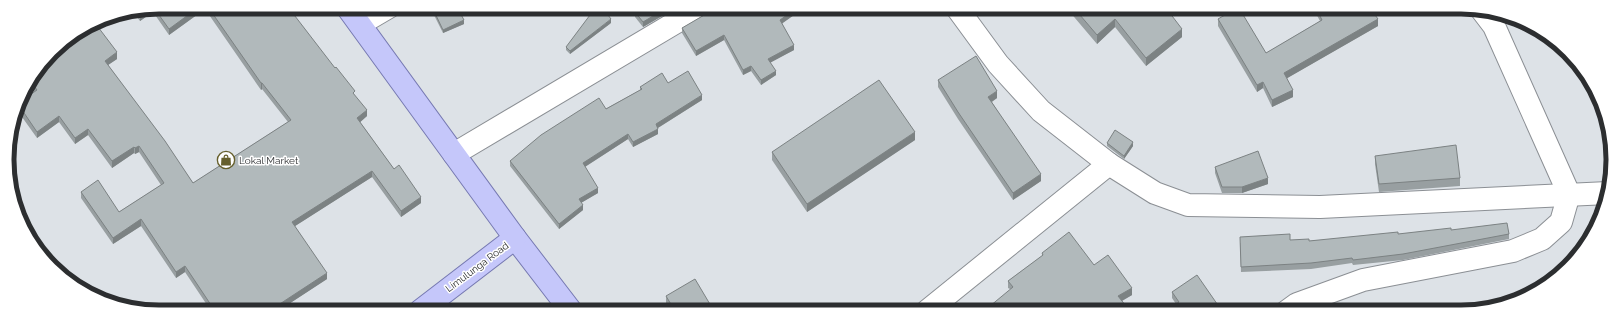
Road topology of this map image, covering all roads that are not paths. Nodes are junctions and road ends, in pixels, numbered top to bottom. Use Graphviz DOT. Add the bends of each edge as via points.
graph roads {
  1 [pos="690,14"];
  2 [pos="961,14"];
  3 [pos="354,15"];
  4 [pos="1487,17"];
  5 [pos="454,154"];
  6 [pos="1109,164"];
  7 [pos="1602,193"];
  8 [pos="1570,194"];
  9 [pos="515,238"];
  10 [pos="428,305"];
  11 [pos="566,305"];
  12 [pos="934,305"];
  13 [pos="1296,305"];
  1 -- 5 [label="street"];
  2 -- 6 [label="street" via="998,64 1041,111"];
  3 -- 5 [label="main road"];
  4 -- 8 [label="street" via="1494,26"];
  5 -- 9 [label="main road"];
  6 -- 8 [label="street" via="1155,193 1188,205 1320,206"];
  6 -- 12 [label="street"];
  7 -- 8 [label="street"];
  8 -- 13 [label="street" via="1561,222 1542,238 1513,251 1363,280"];
  9 -- 10 [label="main road, Limulunga Road"];
  9 -- 11 [label="main road"];
}
